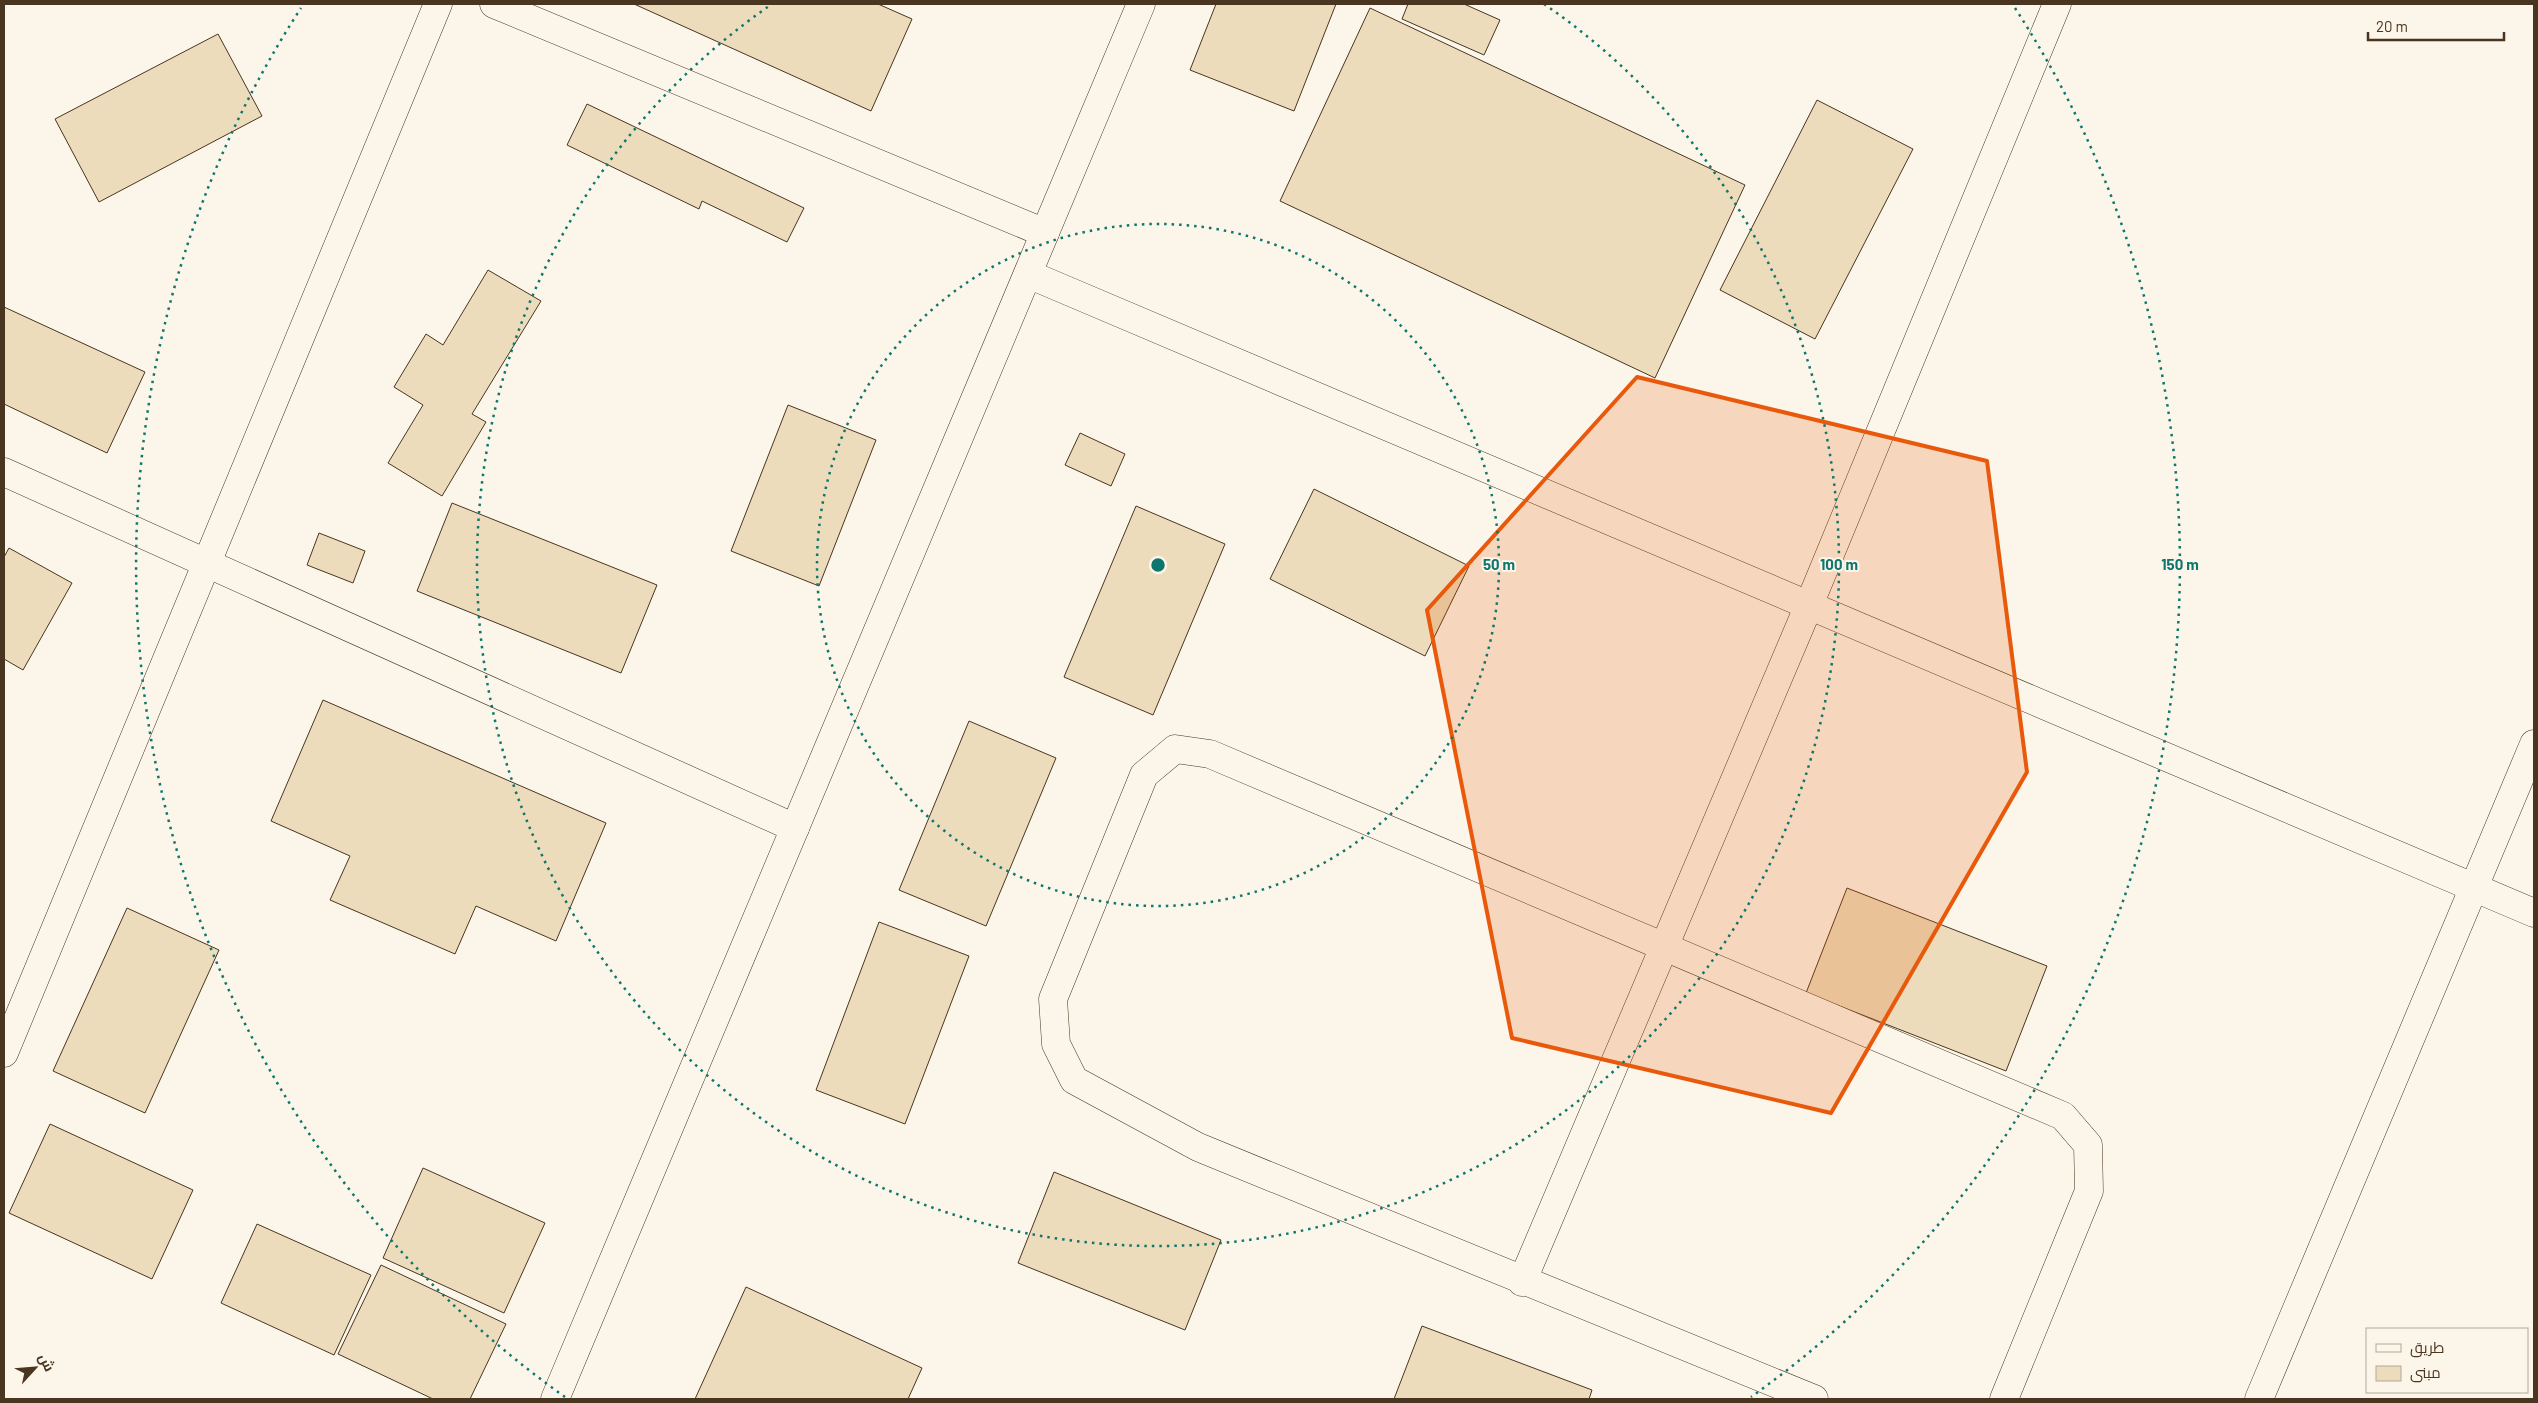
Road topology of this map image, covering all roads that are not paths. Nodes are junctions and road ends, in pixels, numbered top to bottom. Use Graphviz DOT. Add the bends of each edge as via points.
graph roads {
  1 [pos="438,4"];
  2 [pos="494,4"];
  3 [pos="1141,4"];
  4 [pos="2058,4"];
  5 [pos="1045,233"];
  6 [pos="1028,274"];
  7 [pos="4,472"];
  8 [pos="207,563"];
  9 [pos="1809,605"];
  10 [pos="2534,744"];
  11 [pos="795,828"];
  12 [pos="2472,888"];
  13 [pos="2534,913"];
  14 [pos="1664,946"];
  15 [pos="4,1053"];
  16 [pos="1522,1282"];
  17 [pos="555,1399"];
  18 [pos="1814,1399"];
  19 [pos="2004,1399"];
  20 [pos="2259,1399"];
  1 -- 8 [label="lane"];
  2 -- 5 [label="lane"];
  3 -- 5 [label="lane"];
  4 -- 9 [label="lane"];
  5 -- 6 [label="lane"];
  6 -- 9 [label="lane"];
  6 -- 11 [label="lane"];
  7 -- 8 [label="lane"];
  8 -- 11 [label="lane"];
  8 -- 15 [label="lane"];
  9 -- 12 [label="lane"];
  9 -- 14 [label="lane"];
  10 -- 12 [label="lane"];
  11 -- 17 [label="lane"];
  12 -- 13 [label="lane"];
  12 -- 20 [label="lane"];
  14 -- 16 [label="lane"];
  14 -- 16 [label="lane" via="1210,754 1175,749 1144,775 1053,999 1056,1044 1074,1080 1198,1148"];
  14 -- 19 [label="lane" via="2063,1116 2088,1144 2089,1191"];
  16 -- 18 [label="lane"];
}
